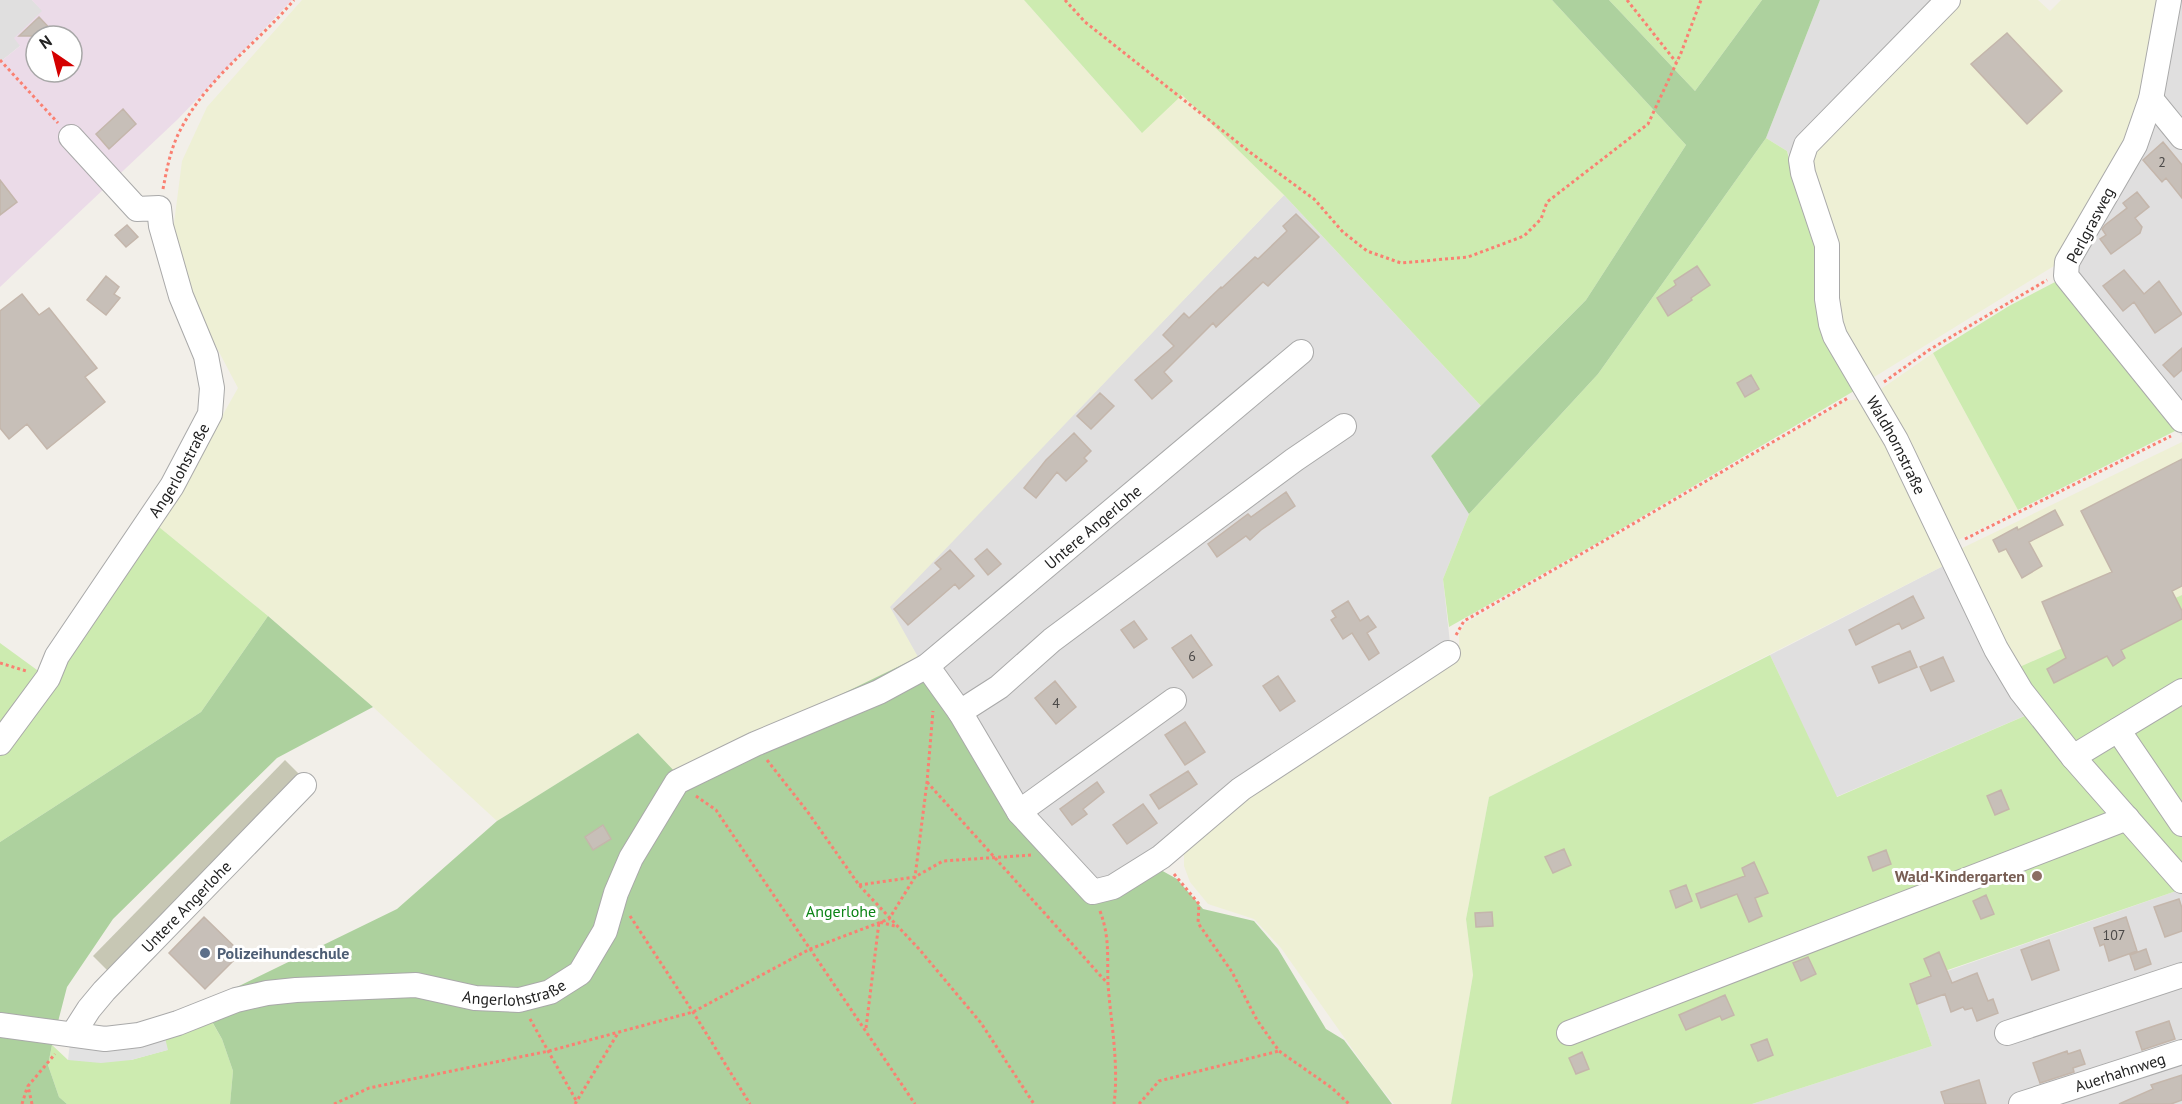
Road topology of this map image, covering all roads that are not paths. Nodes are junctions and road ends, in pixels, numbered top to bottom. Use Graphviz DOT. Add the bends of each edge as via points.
graph roads {
  1 [pos="1948,0"];
  2 [pos="2169,0"];
  3 [pos="2151,99"];
  4 [pos="2182,136"];
  5 [pos="71,137"];
  6 [pos="1301,352"];
  7 [pos="1344,426"];
  8 [pos="2179,427"];
  9 [pos="1448,653"];
  10 [pos="932,673"];
  11 [pos="2182,691"];
  12 [pos="1174,700"];
  13 [pos="960,712"];
  14 [pos="2118,730"];
  15 [pos="0,744"];
  16 [pos="2073,757"];
  17 [pos="304,785"];
  18 [pos="1019,812"];
  19 [pos="2127,818"];
  20 [pos="2182,824"];
  21 [pos="2182,881"];
  22 [pos="2182,975"];
  23 [pos="0,1024"];
  24 [pos="1569,1033"];
  25 [pos="2007,1033"];
  26 [pos="73,1034"];
  27 [pos="2182,1052"];
  28 [pos="2022,1104"];
  1 -- 16 [label="street, Waldhornstraße" via="1806,145 1801,160 1803,173 1827,244 1831,324 1845,355 1896,440 1996,649 2021,691"];
  2 -- 3 [label="street, Perlgrasweg"];
  3 -- 4 [label="street"];
  3 -- 8 [label="street, Perlgrasweg" via="2135,145 2067,262 2066,276"];
  5 -- 15 [label="street, Angerlohstraße" via="137,209 159,208 181,296 206,356 212,388 210,414 172,486 57,656 48,678"];
  6 -- 10 [label="street, Untere Angerlohe"];
  7 -- 13 [label="street" via="1069,627 999,687"];
  9 -- 18 [label="street" via="1241,789 1161,857 1113,887 1093,892"];
  10 -- 13 [label="street"];
  10 -- 26 [label="street, Angerlohstraße" via="755,744 677,782 631,858 605,932 580,973 550,992 519,1000 475,998 416,985 296,990 236,1000 139,1035 105,1039"];
  11 -- 14 [label="street"];
  12 -- 18 [label="street"];
  13 -- 18 [label="street"];
  14 -- 16 [label="street"];
  14 -- 20 [label="street"];
  16 -- 19 [label="street, Waldhornstraße"];
  17 -- 26 [label="street, Untere Angerlohe" via="104,991"];
  19 -- 21 [label="street, Waldhornstraße"];
  19 -- 24 [label="street"];
  22 -- 25 [label="street"];
  23 -- 26 [label="street, Angerlohstraße"];
  27 -- 28 [label="street, Auerhahnweg"];
}
